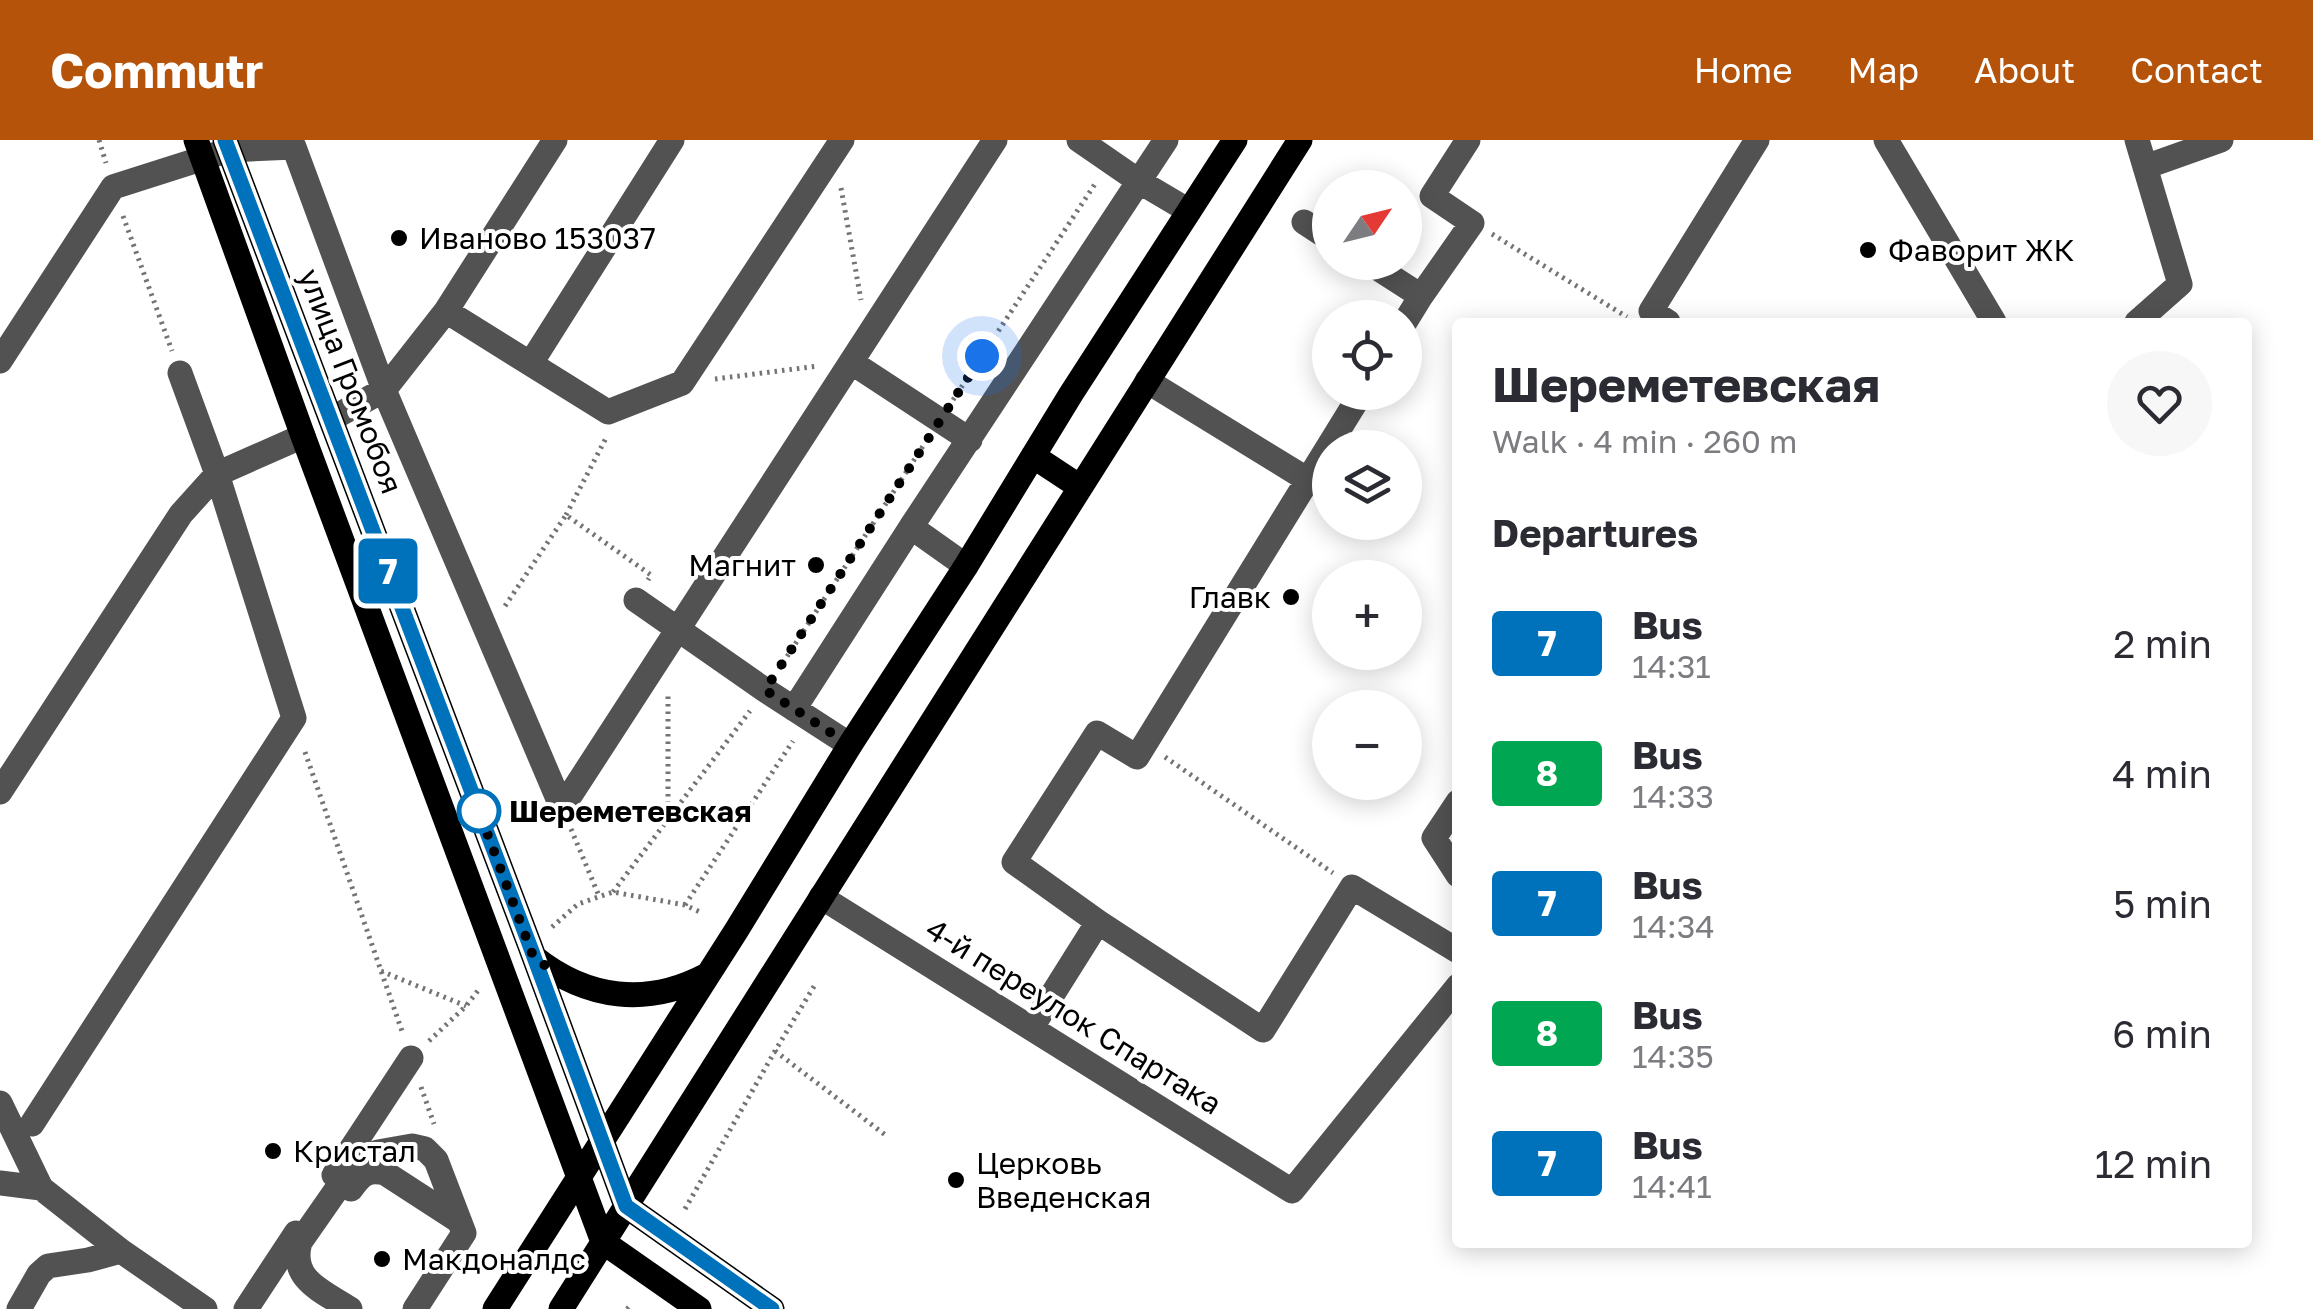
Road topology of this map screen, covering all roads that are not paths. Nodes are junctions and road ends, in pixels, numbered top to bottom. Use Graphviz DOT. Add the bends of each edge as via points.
graph roads {
  1 [pos="555,140"];
  2 [pos="672,140"];
  3 [pos="996,140"];
  4 [pos="1079,140"];
  5 [pos="1166,140"];
  6 [pos="1234,140"];
  7 [pos="1300,140"];
  8 [pos="1468,140"];
  9 [pos="1757,140"];
  10 [pos="1886,140"];
  11 [pos="2136,140"];
  12 [pos="2221,140"];
  13 [pos="296,144"];
  14 [pos="227,145"];
  15 [pos="838,145"];
  16 [pos="199,150"];
  17 [pos="2144,167"];
  18 [pos="1140,182"];
  19 [pos="1189,211"];
  20 [pos="1304,222"];
  21 [pos="1312,227"];
  22 [pos="1396,280"];
  23 [pos="1420,296"];
  24 [pos="1418,300"];
  25 [pos="446,311"];
  26 [pos="1659,317"];
  27 [pos="1992,318"];
  28 [pos="2142,318"];
  29 [pos="0,361"];
  30 [pos="852,362"];
  31 [pos="531,364"];
  32 [pos="180,373"];
  33 [pos="1147,381"];
  34 [pos="384,390"];
  35 [pos="1351,410"];
  36 [pos="331,420"];
  37 [pos="303,436"];
  38 [pos="970,440"];
  39 [pos="1033,456"];
  40 [pos="217,474"];
  41 [pos="1308,480"];
  42 [pos="1080,487"];
  43 [pos="911,528"];
  44 [pos="966,566"];
  45 [pos="636,600"];
  46 [pos="674,639"];
  47 [pos="802,713"];
  48 [pos="850,745"];
  49 [pos="0,792"];
  50 [pos="1452,811"];
  51 [pos="1452,866"];
  52 [pos="821,897"];
  53 [pos="1098,922"];
  54 [pos="539,945"];
  55 [pos="1452,947"];
  56 [pos="707,975"];
  57 [pos="1452,993"];
  58 [pos="1032,1027"];
  59 [pos="411,1058"];
  60 [pos="0,1103"];
  61 [pos="32,1124"];
  62 [pos="602,1139"];
  63 [pos="579,1176"];
  64 [pos="0,1183"];
  65 [pos="41,1188"];
  66 [pos="626,1206"];
  67 [pos="459,1221"];
  68 [pos="604,1242"];
  69 [pos="121,1251"];
  70 [pos="19,1309"];
  71 [pos="206,1309"];
  72 [pos="246,1309"];
  73 [pos="350,1309"];
  74 [pos="373,1309"];
  75 [pos="414,1309"];
  76 [pos="495,1309"];
  77 [pos="560,1309"];
  78 [pos="698,1309"];
  79 [pos="772,1309"];
  1 -- 25 [label="street"];
  2 -- 31 [label="street"];
  3 -- 30 [label="street"];
  4 -- 18 [label="street"];
  5 -- 18 [label="street"];
  6 -- 19 [label="main road"];
  7 -- 33 [label="main road"];
  8 -- 23 [label="street" via="1432,196 1472,222"];
  9 -- 26 [label="street"];
  10 -- 27 [label="street"];
  11 -- 17 [label="street"];
  12 -- 17 [label="street"];
  13 -- 14 [label="street"];
  13 -- 34 [label="street"];
  14 -- 16 [label="street"];
  14 -- 36 [label="main road, улица Громобоя"];
  15 -- 31 [label="street" via="682,383 608,412"];
  16 -- 29 [label="street" via="113,187"];
  16 -- 37 [label="main road, улица Громобоя"];
  17 -- 28 [label="street" via="2180,284"];
  18 -- 19 [label="street"];
  18 -- 38 [label="street"];
  19 -- 39 [label="main road"];
  20 -- 21 [label="street"];
  22 -- 23 [label="street"];
  23 -- 24 [label="street"];
  25 -- 31 [label="street"];
  25 -- 34 [label="street"];
  30 -- 38 [label="street"];
  30 -- 46 [label="street"];
  32 -- 40 [label="street"];
  33 -- 41 [label="street"];
  33 -- 42 [label="main road"];
  34 -- 36 [label="street"];
  34 -- 46 [label="street" via="562,808"];
  35 -- 41 [label="street"];
  36 -- 54 [label="main road, улица Громобоя"];
  37 -- 40 [label="street"];
  37 -- 63 [label="main road, улица Громобоя"];
  38 -- 43 [label="street"];
  39 -- 42 [label="main road"];
  39 -- 44 [label="main road"];
  40 -- 49 [label="street" via="181,514"];
  40 -- 61 [label="street" via="294,718"];
  41 -- 53 [label="street" via="1138,757 1097,733 1014,862"];
  42 -- 52 [label="main road"];
  43 -- 44 [label="street"];
  43 -- 47 [label="street"];
  44 -- 48 [label="main road"];
  45 -- 46 [label="street"];
  46 -- 47 [label="street"];
  47 -- 48 [label="street"];
  48 -- 56 [label="main road"];
  50 -- 51 [label="street" via="1434,838"];
  52 -- 58 [label="street, 4-й переулок Спартака"];
  52 -- 66 [label="main road"];
  53 -- 55 [label="street" via="1263,1030 1352,887"];
  53 -- 58 [label="street"];
  54 -- 56 [label="main road" via="556,974 577,986 620,994 655,994"];
  54 -- 62 [label="main road, улица Громобоя"];
  56 -- 62 [label="main road"];
  57 -- 58 [label="street, 4-й переулок Спартака" via="1292,1191"];
  59 -- 72 [label="street"];
  60 -- 65 [label="street"];
  62 -- 63 [label="main road"];
  62 -- 66 [label="main road, улица Громобоя"];
  63 -- 68 [label="main road, улица Громобоя"];
  63 -- 76 [label="main road"];
  64 -- 65 [label="street"];
  65 -- 69 [label="street"];
  66 -- 68 [label="main road"];
  66 -- 79 [label="main road"];
  67 -- 73 [label="street" via="436,1160 425,1149 378,1152 353,1166 296,1255 307,1281"];
  67 -- 74 [label="street" via="385,1173 362,1176 311,1251 318,1274"];
  67 -- 75 [label="street" via="464,1234"];
  68 -- 77 [label="main road"];
  68 -- 78 [label="main road"];
  69 -- 70 [label="street" via="48,1266"];
  69 -- 71 [label="street"];
}
